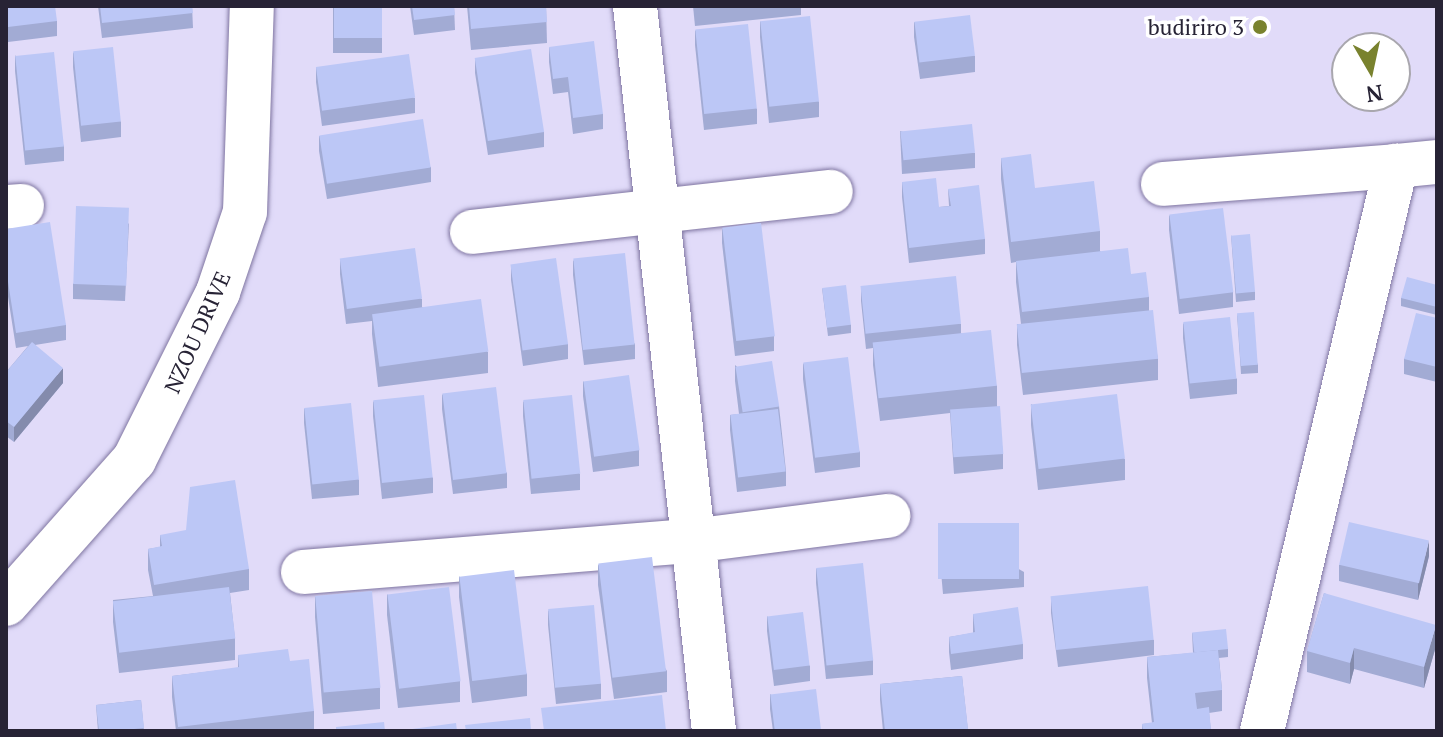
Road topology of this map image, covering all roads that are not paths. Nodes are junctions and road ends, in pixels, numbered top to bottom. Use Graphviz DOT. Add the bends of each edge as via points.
graph roads {
  1 [pos="252,6"];
  2 [pos="635,6"];
  3 [pos="1416,164"];
  4 [pos="1163,184"];
  5 [pos="831,192"];
  6 [pos="658,209"];
  7 [pos="472,232"];
  8 [pos="888,516"];
  9 [pos="692,541"];
  10 [pos="303,572"];
  11 [pos="6,604"];
  12 [pos="714,731"];
  13 [pos="1262,731"];
  1 -- 11 [label="street, NZOU DRIVE" via="245,212 218,292 134,460"];
  2 -- 6 [label="street"];
  3 -- 4 [label="street"];
  3 -- 13 [label="street"];
  5 -- 6 [label="street"];
  6 -- 7 [label="street"];
  6 -- 9 [label="street"];
  8 -- 9 [label="street"];
  9 -- 10 [label="street"];
  9 -- 12 [label="street"];
}
